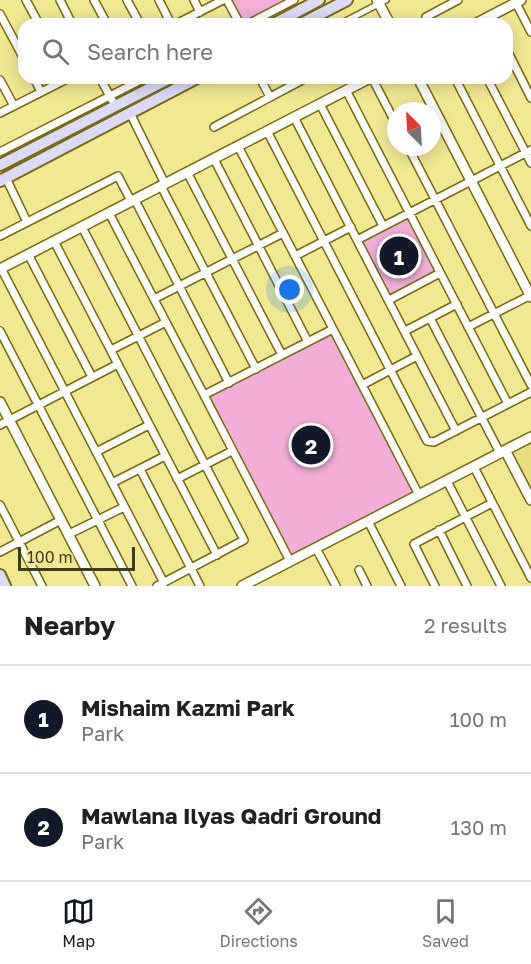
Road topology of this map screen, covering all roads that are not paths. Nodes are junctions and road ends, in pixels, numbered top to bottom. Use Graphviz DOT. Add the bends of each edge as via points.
graph roads {
  1 [pos="26,0"];
  2 [pos="60,0"];
  3 [pos="94,0"];
  4 [pos="127,0"];
  5 [pos="159,0"];
  6 [pos="194,0"];
  7 [pos="225,0"];
  8 [pos="294,0"];
  9 [pos="319,0"];
  10 [pos="347,0"];
  11 [pos="458,0"];
  12 [pos="381,1"];
  13 [pos="519,1"];
  14 [pos="304,3"];
  15 [pos="200,12"];
  16 [pos="0,14"];
  17 [pos="36,18"];
  18 [pos="69,18"];
  19 [pos="103,18"];
  20 [pos="137,18"];
  21 [pos="170,18"];
  22 [pos="187,18"];
  23 [pos="236,18"];
  24 [pos="260,18"];
  25 [pos="283,18"];
  26 [pos="312,18"];
  27 [pos="351,18"];
  28 [pos="388,18"];
  29 [pos="426,18"];
  30 [pos="495,18"];
  31 [pos="531,32"];
  32 [pos="18,48"];
  33 [pos="513,62"];
  34 [pos="0,80"];
  35 [pos="37,84"];
  36 [pos="56,84"];
  37 [pos="103,84"];
  38 [pos="136,84"];
  39 [pos="155,84"];
  40 [pos="186,84"];
  41 [pos="263,84"];
  42 [pos="295,84"];
  43 [pos="358,84"];
  44 [pos="374,84"];
  45 [pos="421,84"];
  46 [pos="458,84"];
  47 [pos="490,84"];
  48 [pos="346,90"];
  49 [pos="41,92"];
  50 [pos="270,97"];
  51 [pos="531,98"];
  52 [pos="112,101"];
  53 [pos="320,104"];
  54 [pos="14,106"];
  55 [pos="387,107"];
  56 [pos="0,113"];
  57 [pos="130,113"];
  58 [pos="294,117"];
  59 [pos="214,127"];
  60 [pos="267,131"];
  61 [pos="238,146"];
  62 [pos="528,151"];
  63 [pos="3,154"];
  64 [pos="413,156"];
  65 [pos="214,159"];
  66 [pos="531,163"];
  67 [pos="500,165"];
  68 [pos="187,172"];
  69 [pos="3,179"];
  70 [pos="471,181"];
  71 [pos="163,185"];
  72 [pos="133,200"];
  73 [pos="435,200"];
  74 [pos="109,213"];
  75 [pos="409,213"];
  76 [pos="27,222"];
  77 [pos="383,226"];
  78 [pos="531,226"];
  79 [pos="82,227"];
  80 [pos="351,227"];
  81 [pos="283,233"];
  82 [pos="0,236"];
  83 [pos="357,240"];
  84 [pos="54,241"];
  85 [pos="324,241"];
  86 [pos="258,245"];
  87 [pos="28,254"];
  88 [pos="295,256"];
  89 [pos="232,259"];
  90 [pos="1,269"];
  91 [pos="206,273"];
  92 [pos="440,273"];
  93 [pos="179,286"];
  94 [pos="531,296"];
  95 [pos="154,299"];
  96 [pos="389,300"];
  97 [pos="457,304"];
  98 [pos="494,314"];
  99 [pos="430,318"];
  100 [pos="166,322"];
  101 [pos="468,327"];
  102 [pos="333,329"];
  103 [pos="0,331"];
  104 [pos="405,331"];
  105 [pos="138,336"];
  106 [pos="308,342"];
  107 [pos="111,350"];
  108 [pos="282,356"];
  109 [pos="417,356"];
  110 [pos="118,364"];
  111 [pos="256,369"];
  112 [pos="391,370"];
  113 [pos="92,377"];
  114 [pos="229,383"];
  115 [pos="362,385"];
  116 [pos="531,385"];
  117 [pos="65,391"];
  118 [pos="531,392"];
  119 [pos="204,395"];
  120 [pos="0,402"];
  121 [pos="508,404"];
  122 [pos="38,405"];
  123 [pos="482,418"];
  124 [pos="9,420"];
  125 [pos="0,424"];
  126 [pos="149,425"];
  127 [pos="456,431"];
  128 [pos="531,437"];
  129 [pos="232,451"];
  130 [pos="96,452"];
  131 [pos="503,452"];
  132 [pos="165,456"];
  133 [pos="205,465"];
  134 [pos="474,466"];
  135 [pos="140,469"];
  136 [pos="177,479"];
  137 [pos="447,481"];
  138 [pos="112,483"];
  139 [pos="419,495"];
  140 [pos="531,500"];
  141 [pos="492,502"];
  142 [pos="0,505"];
  143 [pos="124,507"];
  144 [pos="465,517"];
  145 [pos="61,520"];
  146 [pos="98,520"];
  147 [pos="368,521"];
  148 [pos="438,530"];
  149 [pos="69,534"];
  150 [pos="19,542"];
  151 [pos="316,548"];
  152 [pos="0,552"];
  153 [pos="217,555"];
  154 [pos="290,561"];
  155 [pos="191,568"];
  156 [pos="359,570"];
  157 [pos="0,575"];
  158 [pos="531,578"];
  159 [pos="160,584"];
  160 [pos="5,586"];
  161 [pos="42,586"];
  162 [pos="95,586"];
  163 [pos="132,586"];
  164 [pos="200,586"];
  165 [pos="242,586"];
  166 [pos="336,586"];
  167 [pos="367,586"];
  168 [pos="401,586"];
  169 [pos="435,586"];
  170 [pos="467,586"];
  171 [pos="501,586"];
  1 -- 17 [label="street"];
  2 -- 18 [label="street"];
  3 -- 19 [label="street"];
  4 -- 20 [label="street"];
  5 -- 21 [label="street"];
  6 -- 15 [label="street"];
  7 -- 15 [label="street"];
  7 -- 23 [label="street"];
  8 -- 24 [label="street"];
  9 -- 14 [label="main road"];
  10 -- 26 [label="main road"];
  11 -- 29 [label="street"];
  12 -- 27 [label="street"];
  12 -- 28 [label="street"];
  13 -- 30 [label="street"];
  13 -- 31 [label="street"];
  14 -- 25 [label="main road"];
  15 -- 22 [label="street"];
  16 -- 32 [label="street"];
  33 -- 51 [label="street"];
  34 -- 54 [label="street"];
  35 -- 49 [label="street"];
  36 -- 49 [label="street"];
  37 -- 52 [label="street"];
  38 -- 52 [label="street"];
  39 -- 52 [label="main road"];
  40 -- 57 [label="main road"];
  41 -- 50 [label="street"];
  42 -- 50 [label="street"];
  43 -- 48 [label="street"];
  44 -- 55 [label="street"];
  45 -- 70 [label="street"];
  46 -- 67 [label="street"];
  47 -- 62 [label="street"];
  48 -- 53 [label="street"];
  48 -- 75 [label="street"];
  49 -- 54 [label="street"];
  50 -- 59 [label="street"];
  52 -- 63 [label="main road"];
  53 -- 58 [label="street"];
  53 -- 77 [label="street"];
  54 -- 56 [label="street"];
  57 -- 69 [label="main road"];
  57 -- 71 [label="street"];
  58 -- 60 [label="street"];
  58 -- 80 [label="street"];
  60 -- 61 [label="street"];
  60 -- 85 [label="street"];
  61 -- 65 [label="street"];
  61 -- 81 [label="street"];
  62 -- 66 [label="street"];
  62 -- 67 [label="street"];
  64 -- 73 [label="street"];
  65 -- 68 [label="street"];
  65 -- 86 [label="street"];
  67 -- 70 [label="street"];
  67 -- 78 [label="street"];
  68 -- 71 [label="street"];
  68 -- 89 [label="street"];
  69 -- 76 [label="street"];
  70 -- 73 [label="street"];
  70 -- 94 [label="street"];
  71 -- 72 [label="street"];
  71 -- 91 [label="street"];
  72 -- 74 [label="street"];
  72 -- 76 [label="street" via="118,176"];
  72 -- 93 [label="street"];
  73 -- 75 [label="street"];
  73 -- 98 [label="street"];
  74 -- 79 [label="street"];
  74 -- 95 [label="street"];
  75 -- 77 [label="street"];
  75 -- 92 [label="street"];
  76 -- 82 [label="street"];
  77 -- 83 [label="street"];
  79 -- 84 [label="street"];
  79 -- 105 [label="street"];
  80 -- 83 [label="street"];
  80 -- 85 [label="street"];
  81 -- 86 [label="street"];
  81 -- 88 [label="street"];
  83 -- 96 [label="street"];
  84 -- 87 [label="street"];
  84 -- 107 [label="street"];
  85 -- 88 [label="street"];
  85 -- 112 [label="street"];
  86 -- 89 [label="street"];
  86 -- 106 [label="street"];
  87 -- 90 [label="street"];
  87 -- 113 [label="street"];
  88 -- 102 [label="street"];
  89 -- 91 [label="street"];
  89 -- 108 [label="street"];
  90 -- 117 [label="street"];
  91 -- 93 [label="street"];
  91 -- 111 [label="street"];
  92 -- 96 [label="street"];
  92 -- 97 [label="street"];
  93 -- 95 [label="street"];
  93 -- 114 [label="street"];
  94 -- 98 [label="street"];
  95 -- 100 [label="street"];
  96 -- 104 [label="street"];
  97 -- 99 [label="street"];
  97 -- 101 [label="street"];
  98 -- 101 [label="street"];
  98 -- 116 [label="street"];
  99 -- 104 [label="street"];
  99 -- 123 [label="street"];
  100 -- 105 [label="street"];
  100 -- 119 [label="street"];
  101 -- 121 [label="street"];
  102 -- 106 [label="street"];
  102 -- 115 [label="street"];
  103 -- 122 [label="street"];
  104 -- 109 [label="street"];
  105 -- 107 [label="street"];
  105 -- 133 [label="street"];
  106 -- 108 [label="street"];
  107 -- 110 [label="street"];
  108 -- 111 [label="street"];
  109 -- 112 [label="street"];
  109 -- 127 [label="street"];
  110 -- 113 [label="street"];
  110 -- 126 [label="street"];
  111 -- 114 [label="street"];
  112 -- 115 [label="street"];
  112 -- 127 [label="street" via="428,441"];
  113 -- 117 [label="street"];
  114 -- 119 [label="street"];
  115 -- 139 [label="street"];
  117 -- 122 [label="street"];
  117 -- 130 [label="street"];
  118 -- 121 [label="street"];
  119 -- 129 [label="street"];
  120 -- 124 [label="street"];
  121 -- 123 [label="street"];
  122 -- 124 [label="street"];
  122 -- 146 [label="street"];
  123 -- 127 [label="street"];
  123 -- 131 [label="street"];
  124 -- 125 [label="street"];
  124 -- 145 [label="street"];
  126 -- 130 [label="street"];
  126 -- 132 [label="street"];
  128 -- 131 [label="street"];
  129 -- 133 [label="street"];
  129 -- 154 [label="street"];
  130 -- 138 [label="street"];
  131 -- 134 [label="street"];
  131 -- 140 [label="street"];
  132 -- 135 [label="street"];
  132 -- 136 [label="street"];
  133 -- 136 [label="street"];
  133 -- 153 [label="street" via="244,540"];
  134 -- 137 [label="street"];
  134 -- 141 [label="street"];
  135 -- 138 [label="street"];
  135 -- 155 [label="street"];
  136 -- 153 [label="street"];
  137 -- 139 [label="street"];
  137 -- 144 [label="street"];
  138 -- 143 [label="street"];
  139 -- 147 [label="street"];
  141 -- 144 [label="street"];
  141 -- 158 [label="street"];
  142 -- 150 [label="street"];
  143 -- 146 [label="street"];
  143 -- 159 [label="street"];
  144 -- 148 [label="street"];
  144 -- 171 [label="street"];
  145 -- 149 [label="street"];
  145 -- 150 [label="street"];
  146 -- 149 [label="street"];
  146 -- 163 [label="street"];
  147 -- 151 [label="street"];
  147 -- 168 [label="street"];
  148 -- 169 [label="street" via="414,544"];
  148 -- 170 [label="street"];
  149 -- 162 [label="street"];
  150 -- 152 [label="street"];
  150 -- 161 [label="street"];
  151 -- 154 [label="street"];
  151 -- 166 [label="street"];
  153 -- 155 [label="street"];
  154 -- 165 [label="street"];
  155 -- 159 [label="street"];
  155 -- 164 [label="street"];
  156 -- 167 [label="street"];
  157 -- 160 [label="main road"];
}
